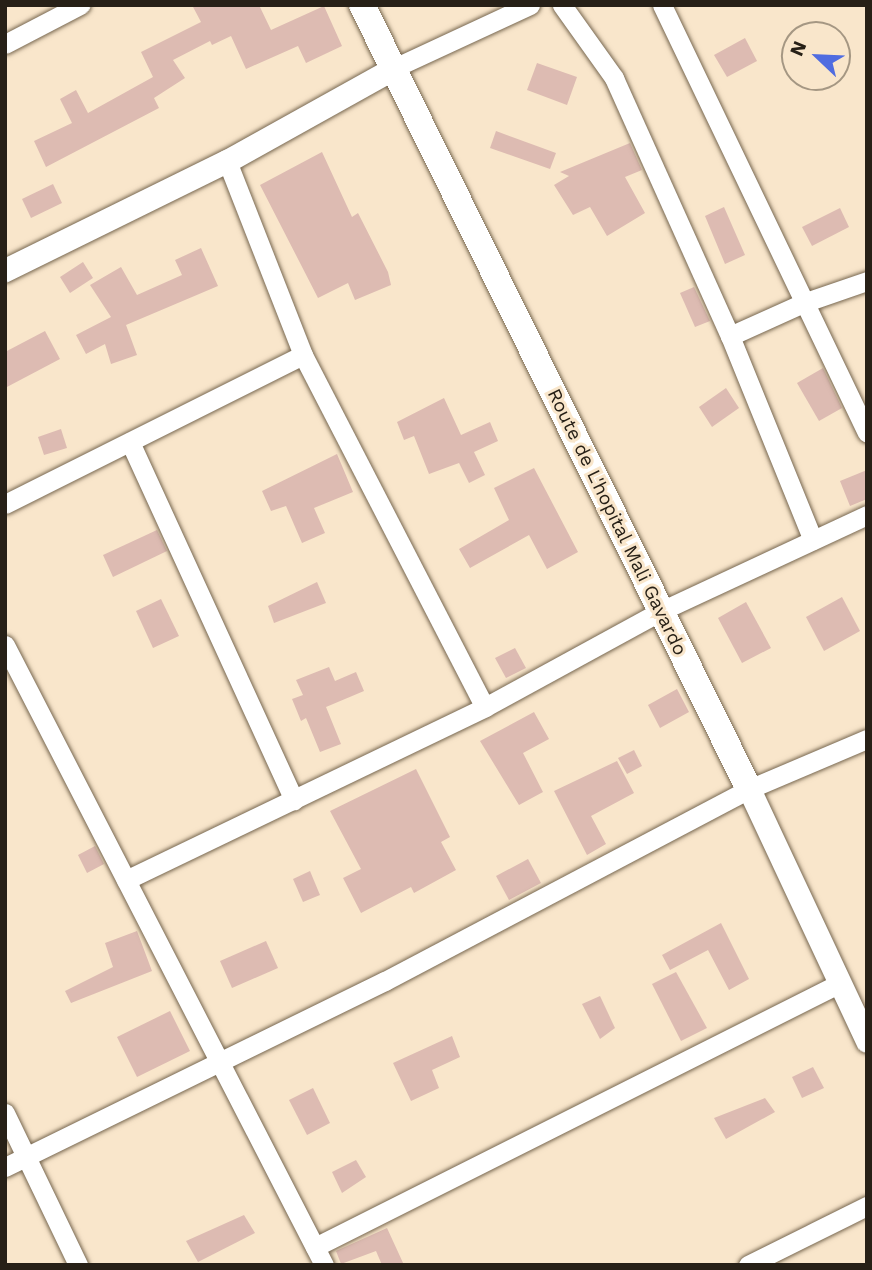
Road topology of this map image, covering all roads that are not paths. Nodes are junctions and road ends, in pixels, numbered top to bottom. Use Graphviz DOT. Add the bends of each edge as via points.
graph roads {
  1 [pos="80,5"];
  2 [pos="362,5"];
  3 [pos="530,5"];
  4 [pos="562,5"];
  5 [pos="663,5"];
  6 [pos="5,44"];
  7 [pos="394,68"];
  8 [pos="227,161"];
  9 [pos="5,271"];
  10 [pos="867,281"];
  11 [pos="803,303"];
  12 [pos="730,337"];
  13 [pos="303,355"];
  14 [pos="867,432"];
  15 [pos="130,442"];
  16 [pos="5,504"];
  17 [pos="867,515"];
  18 [pos="813,540"];
  19 [pos="661,611"];
  20 [pos="5,645"];
  21 [pos="485,707"];
  22 [pos="867,739"];
  23 [pos="749,789"];
  24 [pos="294,800"];
  25 [pos="126,880"];
  26 [pos="838,984"];
  27 [pos="867,1041"];
  28 [pos="219,1062"];
  29 [pos="5,1113"];
  30 [pos="26,1157"];
  31 [pos="5,1167"];
  32 [pos="867,1206"];
  33 [pos="319,1256"];
  34 [pos="79,1265"];
  35 [pos="748,1265"];
  1 -- 6 [label="street"];
  2 -- 7 [label="main road, Route de L'hopital Mali Gavardo"];
  3 -- 7 [label="street"];
  4 -- 12 [label="street" via="614,78"];
  5 -- 11 [label="street" via="751,184"];
  7 -- 8 [label="street"];
  7 -- 19 [label="main road, Route de L'hopital Mali Gavardo"];
  8 -- 9 [label="street"];
  8 -- 13 [label="street"];
  10 -- 11 [label="street"];
  11 -- 12 [label="street"];
  11 -- 14 [label="street"];
  12 -- 18 [label="street"];
  13 -- 15 [label="street"];
  13 -- 21 [label="street"];
  15 -- 16 [label="street"];
  15 -- 24 [label="street"];
  17 -- 18 [label="street"];
  18 -- 19 [label="street"];
  19 -- 21 [label="street"];
  19 -- 23 [label="main road, Route de L'hopital Mali Gavardo"];
  20 -- 25 [label="street"];
  21 -- 24 [label="street"];
  22 -- 23 [label="street"];
  23 -- 26 [label="street, Route de L'hopital Mali Gavardo"];
  23 -- 28 [label="street"];
  24 -- 25 [label="street"];
  25 -- 28 [label="street"];
  26 -- 27 [label="street, Route de L'hopital Mali Gavardo"];
  26 -- 33 [label="street"];
  28 -- 30 [label="street"];
  28 -- 33 [label="street"];
  29 -- 30 [label="street"];
  30 -- 31 [label="street"];
  30 -- 34 [label="street"];
  32 -- 35 [label="street"];
}
